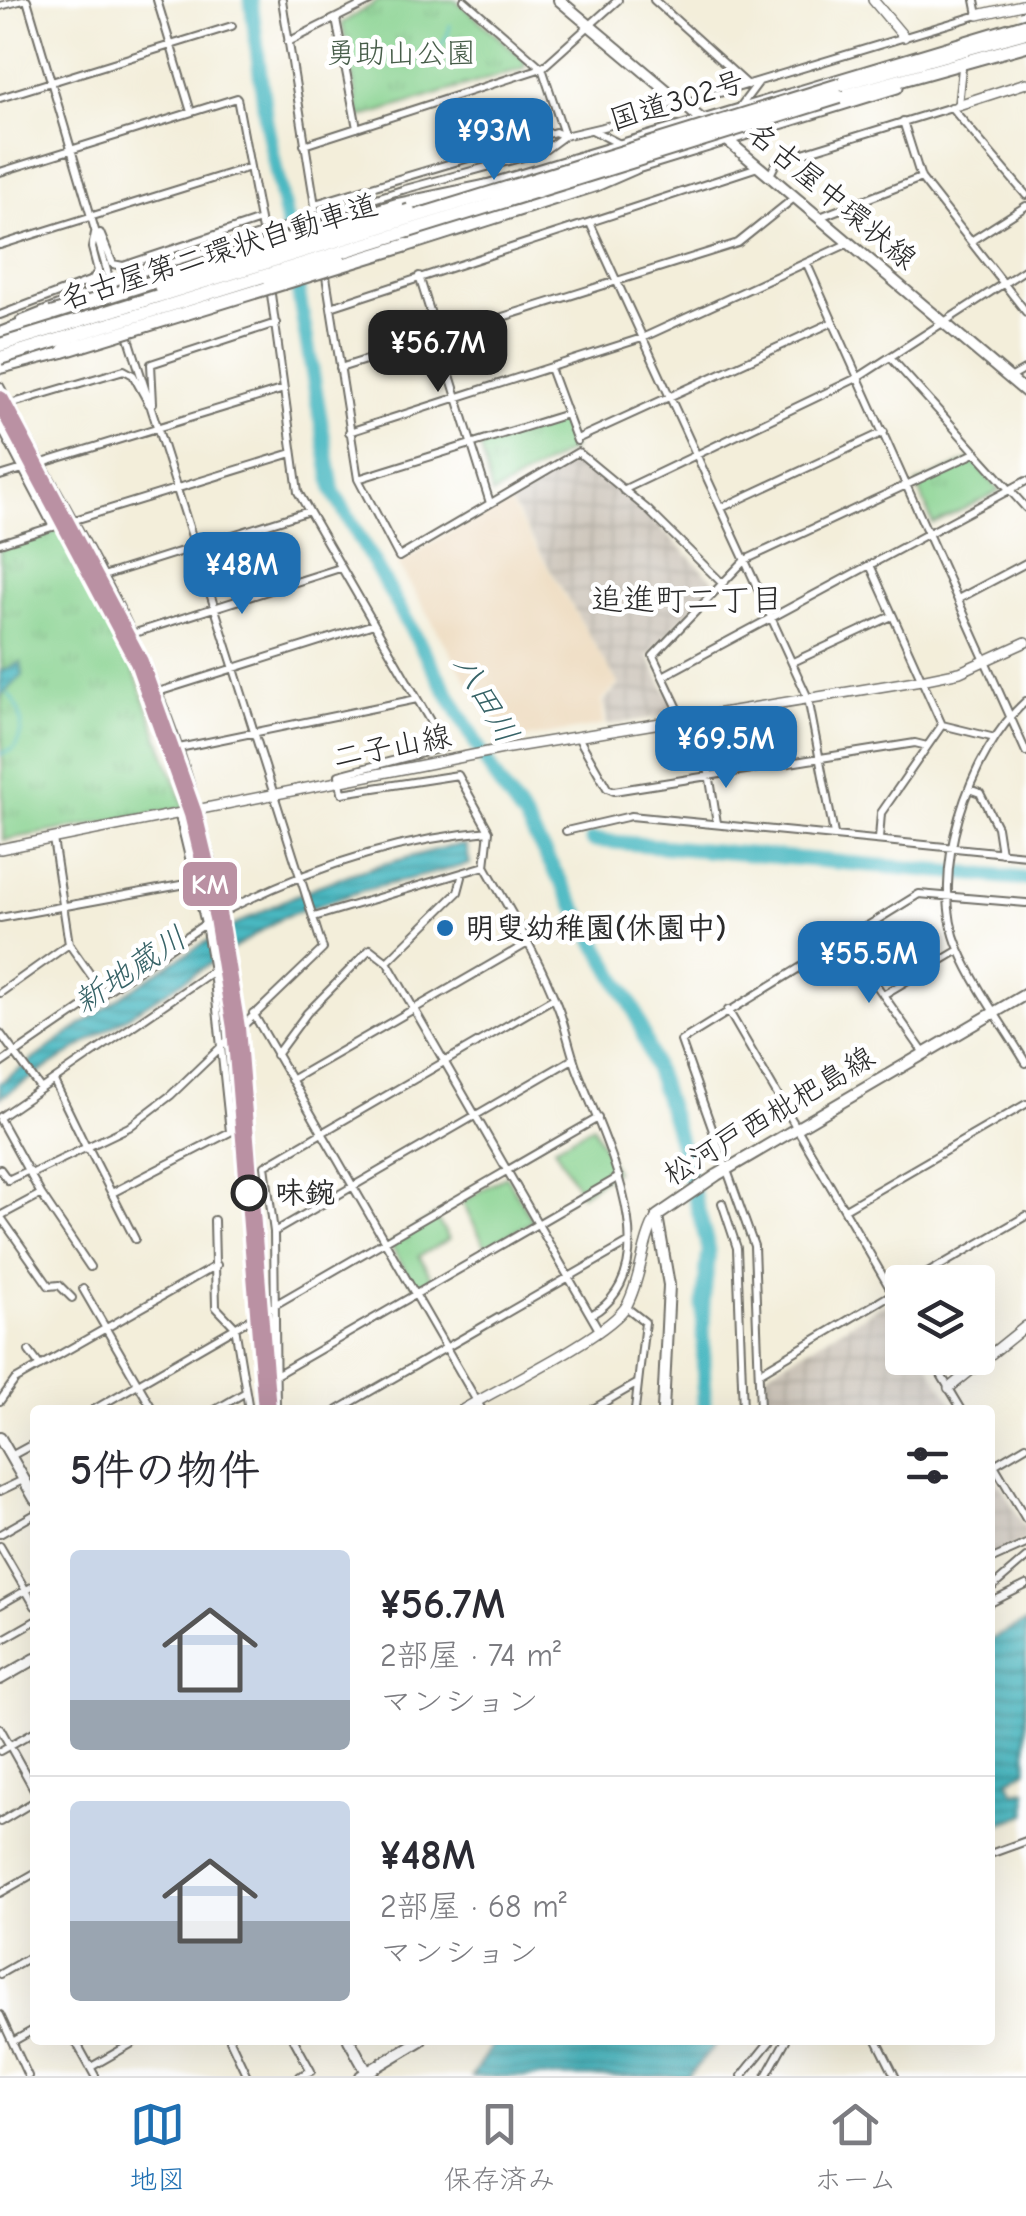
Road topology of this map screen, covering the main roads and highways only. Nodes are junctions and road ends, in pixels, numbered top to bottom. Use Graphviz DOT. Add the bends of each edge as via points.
graph roads {
  1 [pos="560,0"];
  2 [pos="1026,24"];
  3 [pos="1026,32"];
  4 [pos="1024,51"];
  5 [pos="701,120"];
  6 [pos="727,140"];
  7 [pos="634,168"];
  8 [pos="488,186"];
  9 [pos="404,207"];
  10 [pos="406,242"];
  11 [pos="0,331"];
  12 [pos="0,346"];
  13 [pos="0,363"];
  14 [pos="1026,392"];
  15 [pos="1026,994"];
  16 [pos="663,1405"];
  17 [pos="4,1449"];
  18 [pos="30,1490"];
  19 [pos="30,1662"];
  20 [pos="0,1679"];
  21 [pos="351,2045"];
  22 [pos="413,2045"];
  23 [pos="363,2075"];
  1 -- 5 [label="main road, 名古屋中環状線"];
  2 -- 5 [label="highway, 国道302号"];
  3 -- 12 [label="highway, 名古屋第二環状自動車道, bridge"];
  4 -- 6 [label="highway, 国道302号"];
  4 -- 13 [label="highway, 名古屋第二環状自動車道, bridge" via="840,97"];
  5 -- 6 [label="main road, 名古屋中環状線"];
  5 -- 8 [label="highway, 国道302号"];
  6 -- 7 [label="highway, 国道302号"];
  6 -- 14 [label="main road, 名古屋中環状線"];
  7 -- 10 [label="highway"];
  8 -- 9 [label="highway"];
  9 -- 11 [label="highway, bridge"];
  9 -- 11 [label="highway, bridge" via="87,310"];
  10 -- 13 [label="highway, bridge"];
  10 -- 13 [label="highway, bridge"];
  15 -- 16 [label="main road, 松河戸西枇杷島線" via="661,1212 669,1300"];
  17 -- 18 [label="main road"];
  19 -- 20 [label="main road"];
  21 -- 23 [label="main road"];
  22 -- 23 [label="main road"];
}
